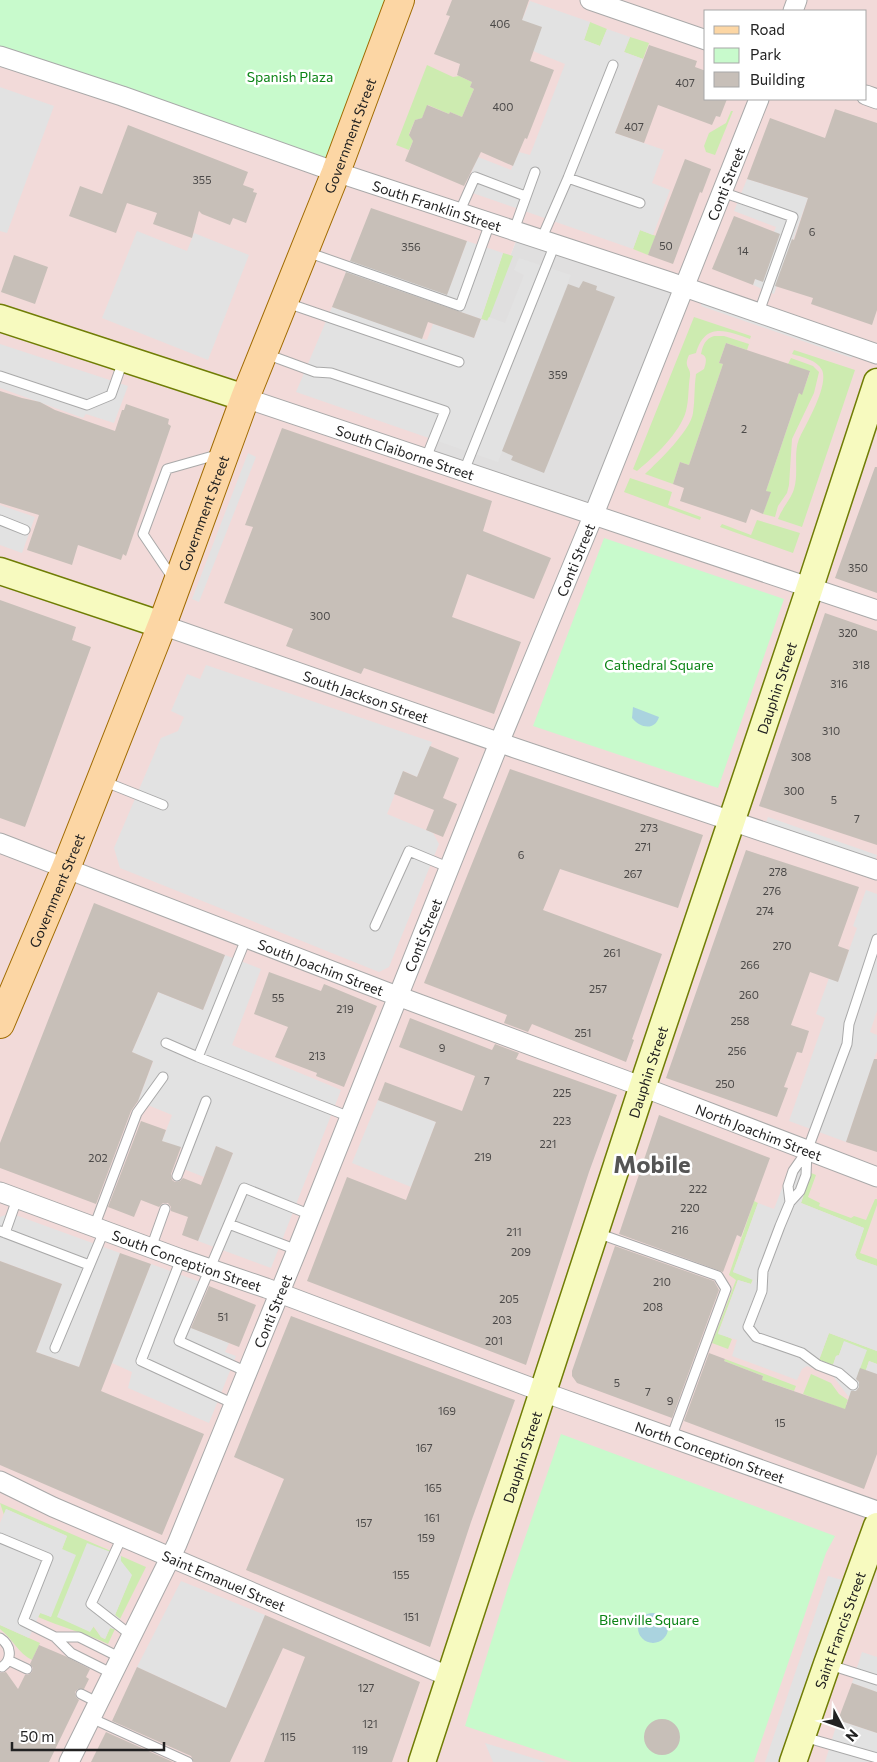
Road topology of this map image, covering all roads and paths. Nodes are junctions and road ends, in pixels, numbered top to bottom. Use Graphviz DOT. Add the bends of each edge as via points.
graph roads {
  1 [pos="400,0"];
  2 [pos="590,0"];
  3 [pos="704,39"];
  4 [pos="0,56"];
  5 [pos="613,65"];
  6 [pos="759,100"];
  7 [pos="336,172"];
  8 [pos="535,172"];
  9 [pos="568,178"];
  10 [pos="722,192"];
  11 [pos="525,196"];
  12 [pos="640,203"];
  13 [pos="459,213"];
  14 [pos="490,222"];
  15 [pos="514,230"];
  16 [pos="548,242"];
  17 [pos="305,251"];
  18 [pos="685,287"];
  19 [pos="284,302"];
  20 [pos="759,312"];
  21 [pos="0,318"];
  22 [pos="263,353"];
  23 [pos="877,354"];
  24 [pos="124,358"];
  25 [pos="459,362"];
  26 [pos="0,376"];
  27 [pos="877,382"];
  28 [pos="245,398"];
  29 [pos="225,452"];
  30 [pos="426,458"];
  31 [pos="464,471"];
  32 [pos="594,514"];
  33 [pos="0,520"];
  34 [pos="25,530"];
  35 [pos="0,571"];
  36 [pos="177,585"];
  37 [pos="810,587"];
  38 [pos="877,610"];
  39 [pos="162,625"];
  40 [pos="499,743"];
  41 [pos="101,780"];
  42 [pos="163,805"];
  43 [pos="731,822"];
  44 [pos="0,843"];
  45 [pos="66,868"];
  46 [pos="450,868"];
  47 [pos="877,870"];
  48 [pos="375,926"];
  49 [pos="246,939"];
  50 [pos="877,939"];
  51 [pos="398,997"];
  52 [pos="0,1024"];
  53 [pos="166,1044"];
  54 [pos="198,1057"];
  55 [pos="163,1077"];
  56 [pos="642,1087"];
  57 [pos="206,1101"];
  58 [pos="350,1117"];
  59 [pos="808,1151"];
  60 [pos="177,1176"];
  61 [pos="877,1177"];
  62 [pos="9,1196"];
  63 [pos="790,1202"];
  64 [pos="165,1209"];
  65 [pos="311,1214"];
  66 [pos="228,1224"];
  67 [pos="99,1229"];
  68 [pos="2,1232"];
  69 [pos="595,1232"];
  70 [pos="151,1248"];
  71 [pos="297,1250"];
  72 [pos="180,1259"];
  73 [pos="89,1265"];
  74 [pos="209,1269"];
  75 [pos="280,1293"];
  76 [pos="55,1348"];
  77 [pos="247,1372"];
  78 [pos="853,1385"];
  79 [pos="543,1392"];
  80 [pos="234,1404"];
  81 [pos="671,1438"];
  82 [pos="0,1481"];
  83 [pos="877,1511"];
  84 [pos="877,1526"];
  85 [pos="122,1537"];
  86 [pos="0,1538"];
  87 [pos="171,1558"];
  88 [pos="132,1636"];
  89 [pos="55,1637"];
  90 [pos="0,1638"];
  91 [pos="827,1664"];
  92 [pos="117,1666"];
  93 [pos="28,1669"];
  94 [pos="450,1677"];
  95 [pos="877,1680"];
  96 [pos="81,1694"];
  97 [pos="95,1710"];
  98 [pos="802,1736"];
  99 [pos="877,1758"];
  100 [pos="69,1762"];
  101 [pos="188,1762"];
  102 [pos="422,1762"];
  103 [pos="793,1762"];
  1 -- 7 [label="main road, Government Street"];
  2 -- 3 [label="street"];
  4 -- 7 [label="street, South Franklin Street"];
  5 -- 9 [label="lane"];
  6 -- 10 [label="street, Conti Street"];
  7 -- 13 [label="street, South Franklin Street"];
  7 -- 17 [label="main road, Government Street"];
  8 -- 11 [label="lane"];
  9 -- 12 [label="lane"];
  9 -- 16 [label="lane"];
  10 -- 18 [label="street, Conti Street"];
  10 -- 20 [label="lane" via="793,217"];
  11 -- 13 [label="lane" via="475,177"];
  11 -- 15 [label="lane"];
  13 -- 14 [label="street, South Franklin Street"];
  14 -- 15 [label="street, South Franklin Street"];
  14 -- 17 [label="lane" via="460,306"];
  15 -- 16 [label="street, South Franklin Street"];
  16 -- 18 [label="street, South Franklin Street"];
  16 -- 31 [label="lane"];
  17 -- 19 [label="main road, Government Street"];
  18 -- 20 [label="street, South Franklin Street"];
  18 -- 32 [label="street, Conti Street"];
  19 -- 22 [label="main road, Government Street"];
  19 -- 25 [label="lane"];
  20 -- 23 [label="street, South Franklin Street"];
  21 -- 24 [label="street, South Claiborne Street"];
  22 -- 28 [label="main road, Government Street"];
  22 -- 30 [label="lane" via="445,411"];
  24 -- 26 [label="lane" via="110,395 88,405"];
  24 -- 28 [label="street, South Claiborne Street"];
  27 -- 37 [label="street, Dauphin Street"];
  28 -- 29 [label="main road, Government Street"];
  28 -- 30 [label="street, South Claiborne Street"];
  29 -- 36 [label="main road, Government Street"];
  29 -- 36 [label="lane" via="167,469 143,534"];
  30 -- 31 [label="street, South Claiborne Street"];
  31 -- 32 [label="street, South Claiborne Street"];
  32 -- 37 [label="street, South Claiborne Street"];
  32 -- 40 [label="street, Conti Street"];
  33 -- 34 [label="lane"];
  35 -- 39 [label="street, South Jackson Street"];
  36 -- 39 [label="main road, Government Street"];
  37 -- 38 [label="street, South Claiborne Street"];
  37 -- 43 [label="street, Dauphin Street"];
  39 -- 40 [label="street, South Jackson Street"];
  39 -- 41 [label="main road, Government Street"];
  40 -- 43 [label="street, South Jackson Street"];
  40 -- 46 [label="street, Conti Street"];
  41 -- 42 [label="lane"];
  41 -- 45 [label="main road, Government Street"];
  43 -- 47 [label="street, South Jackson Street"];
  43 -- 56 [label="street, Dauphin Street"];
  44 -- 45 [label="street, South Joachim Street"];
  45 -- 49 [label="street, South Joachim Street"];
  45 -- 52 [label="main road, Government Street"];
  46 -- 48 [label="lane" via="409,851"];
  46 -- 51 [label="street, Conti Street"];
  49 -- 51 [label="street, South Joachim Street"];
  49 -- 54 [label="lane"];
  50 -- 59 [label="lane" via="849,1024 847,1044"];
  51 -- 56 [label="street, South Joachim Street"];
  51 -- 58 [label="street, Conti Street"];
  53 -- 54 [label="lane"];
  54 -- 58 [label="lane"];
  55 -- 67 [label="lane" via="137,1113"];
  56 -- 59 [label="street, North Joachim Street"];
  56 -- 69 [label="street, Dauphin Street"];
  57 -- 60 [label="lane"];
  58 -- 65 [label="street, Conti Street"];
  59 -- 61 [label="street, North Joachim Street"];
  59 -- 63 [label="lane" via="806,1176 800,1191"];
  59 -- 63 [label="lane" via="793,1171 788,1186"];
  62 -- 67 [label="street, South Conception Street"];
  62 -- 68 [label="lane"];
  63 -- 78 [label="lane" via="763,1271 762,1291 748,1327 756,1336 802,1353 818,1365 839,1373"];
  64 -- 70 [label="lane"];
  65 -- 66 [label="lane" via="244,1188"];
  65 -- 71 [label="street, Conti Street"];
  66 -- 71 [label="lane"];
  66 -- 74 [label="lane"];
  67 -- 70 [label="street, South Conception Street"];
  67 -- 73 [label="lane"];
  68 -- 73 [label="lane"];
  69 -- 79 [label="street, Dauphin Street"];
  69 -- 81 [label="lane" via="718,1276 726,1289"];
  70 -- 72 [label="street, South Conception Street"];
  71 -- 75 [label="street, Conti Street"];
  72 -- 74 [label="street, South Conception Street"];
  72 -- 80 [label="lane" via="141,1361"];
  73 -- 76 [label="lane"];
  74 -- 75 [label="street, South Conception Street"];
  74 -- 77 [label="lane" via="179,1341"];
  75 -- 77 [label="street, Conti Street"];
  75 -- 79 [label="street, South Conception Street"];
  77 -- 80 [label="street, Conti Street"];
  79 -- 81 [label="street, North Conception Street"];
  79 -- 94 [label="street, Dauphin Street"];
  80 -- 87 [label="street, Conti Street"];
  81 -- 83 [label="street, North Conception Street"];
  82 -- 85 [label="street, Saint Emanuel Street"];
  84 -- 91 [label="street, Saint Francis Street"];
  85 -- 87 [label="street, Saint Emanuel Street"];
  85 -- 88 [label="lane" via="91,1604"];
  86 -- 89 [label="lane" via="48,1558 23,1621"];
  87 -- 88 [label="street, Conti Street"];
  87 -- 94 [label="street, Saint Emanuel Street"];
  88 -- 92 [label="street, Conti Street"];
  89 -- 92 [label="lane" via="71,1653"];
  89 -- 92 [label="lane" via="79,1637"];
  90 -- 93 [label="lane" via="10,1650 5,1664"];
  91 -- 95 [label="lane"];
  91 -- 98 [label="street, Saint Francis Street"];
  92 -- 97 [label="street, Conti Street"];
  94 -- 102 [label="street, Dauphin Street"];
  96 -- 97 [label="lane"];
  97 -- 100 [label="street, Conti Street"];
  97 -- 101 [label="lane"];
  98 -- 99 [label="lane"];
  98 -- 103 [label="street, Saint Francis Street"];
}
